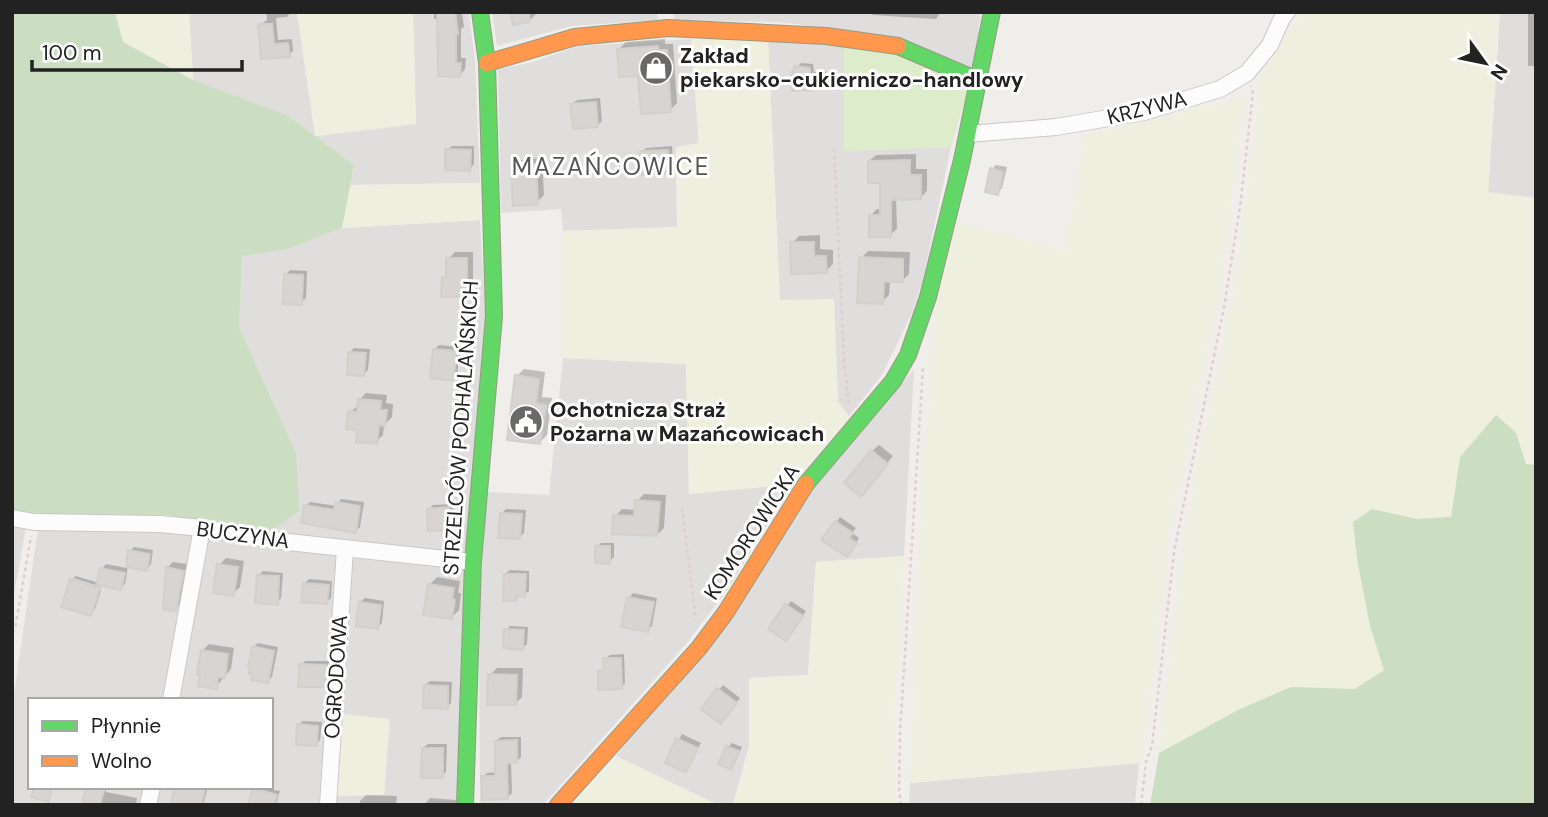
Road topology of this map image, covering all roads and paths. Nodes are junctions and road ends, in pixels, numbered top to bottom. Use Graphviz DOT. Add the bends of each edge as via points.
graph roads {
  1 [pos="480,12"];
  2 [pos="992,12"];
  3 [pos="1287,12"];
  4 [pos="487,63"];
  5 [pos="1247,73"];
  6 [pos="980,81"];
  7 [pos="968,134"];
  8 [pos="834,149"];
  9 [pos="923,365"];
  10 [pos="861,418"];
  11 [pos="682,508"];
  12 [pos="12,518"];
  13 [pos="34,522"];
  14 [pos="202,528"];
  15 [pos="345,549"];
  16 [pos="472,562"];
  17 [pos="696,622"];
  18 [pos="12,632"];
  19 [pos="171,698"];
  20 [pos="328,805"];
  21 [pos="465,805"];
  22 [pos="558,805"];
  23 [pos="901,805"];
  24 [pos="1141,805"];
  1 -- 4 [label="street, STRZELCÓW PODHALAŃSKICH"];
  2 -- 6 [label="street, KOMOROWICKA"];
  3 -- 5 [label="street, KRZYWA" via="1270,45"];
  4 -- 6 [label="street" via="575,37 668,28 825,36 900,46"];
  4 -- 16 [label="street, STRZELCÓW PODHALAŃSKICH" via="494,316"];
  5 -- 7 [label="street, KRZYWA" via="1220,89 1144,112 1056,127"];
  5 -- 24 [label="path" via="1253,93 1240,207 1174,552"];
  6 -- 7 [label="street, KOMOROWICKA"];
  7 -- 10 [label="street, KOMOROWICKA" via="928,297 908,355 893,381"];
  8 -- 10 [label="path" via="844,360 849,405"];
  9 -- 23 [label="path" via="900,732"];
  10 -- 22 [label="street, KOMOROWICKA" via="811,477 699,648"];
  11 -- 17 [label="path"];
  12 -- 13 [label="street, BUCZYNA"];
  13 -- 14 [label="street, BUCZYNA"];
  13 -- 18 [label="path"];
  14 -- 15 [label="street, BUCZYNA"];
  14 -- 19 [label="street"];
  15 -- 16 [label="street, BUCZYNA"];
  15 -- 20 [label="street, OGRODOWA"];
  16 -- 21 [label="street, STRZELCÓW PODHALAŃSKICH"];
}
